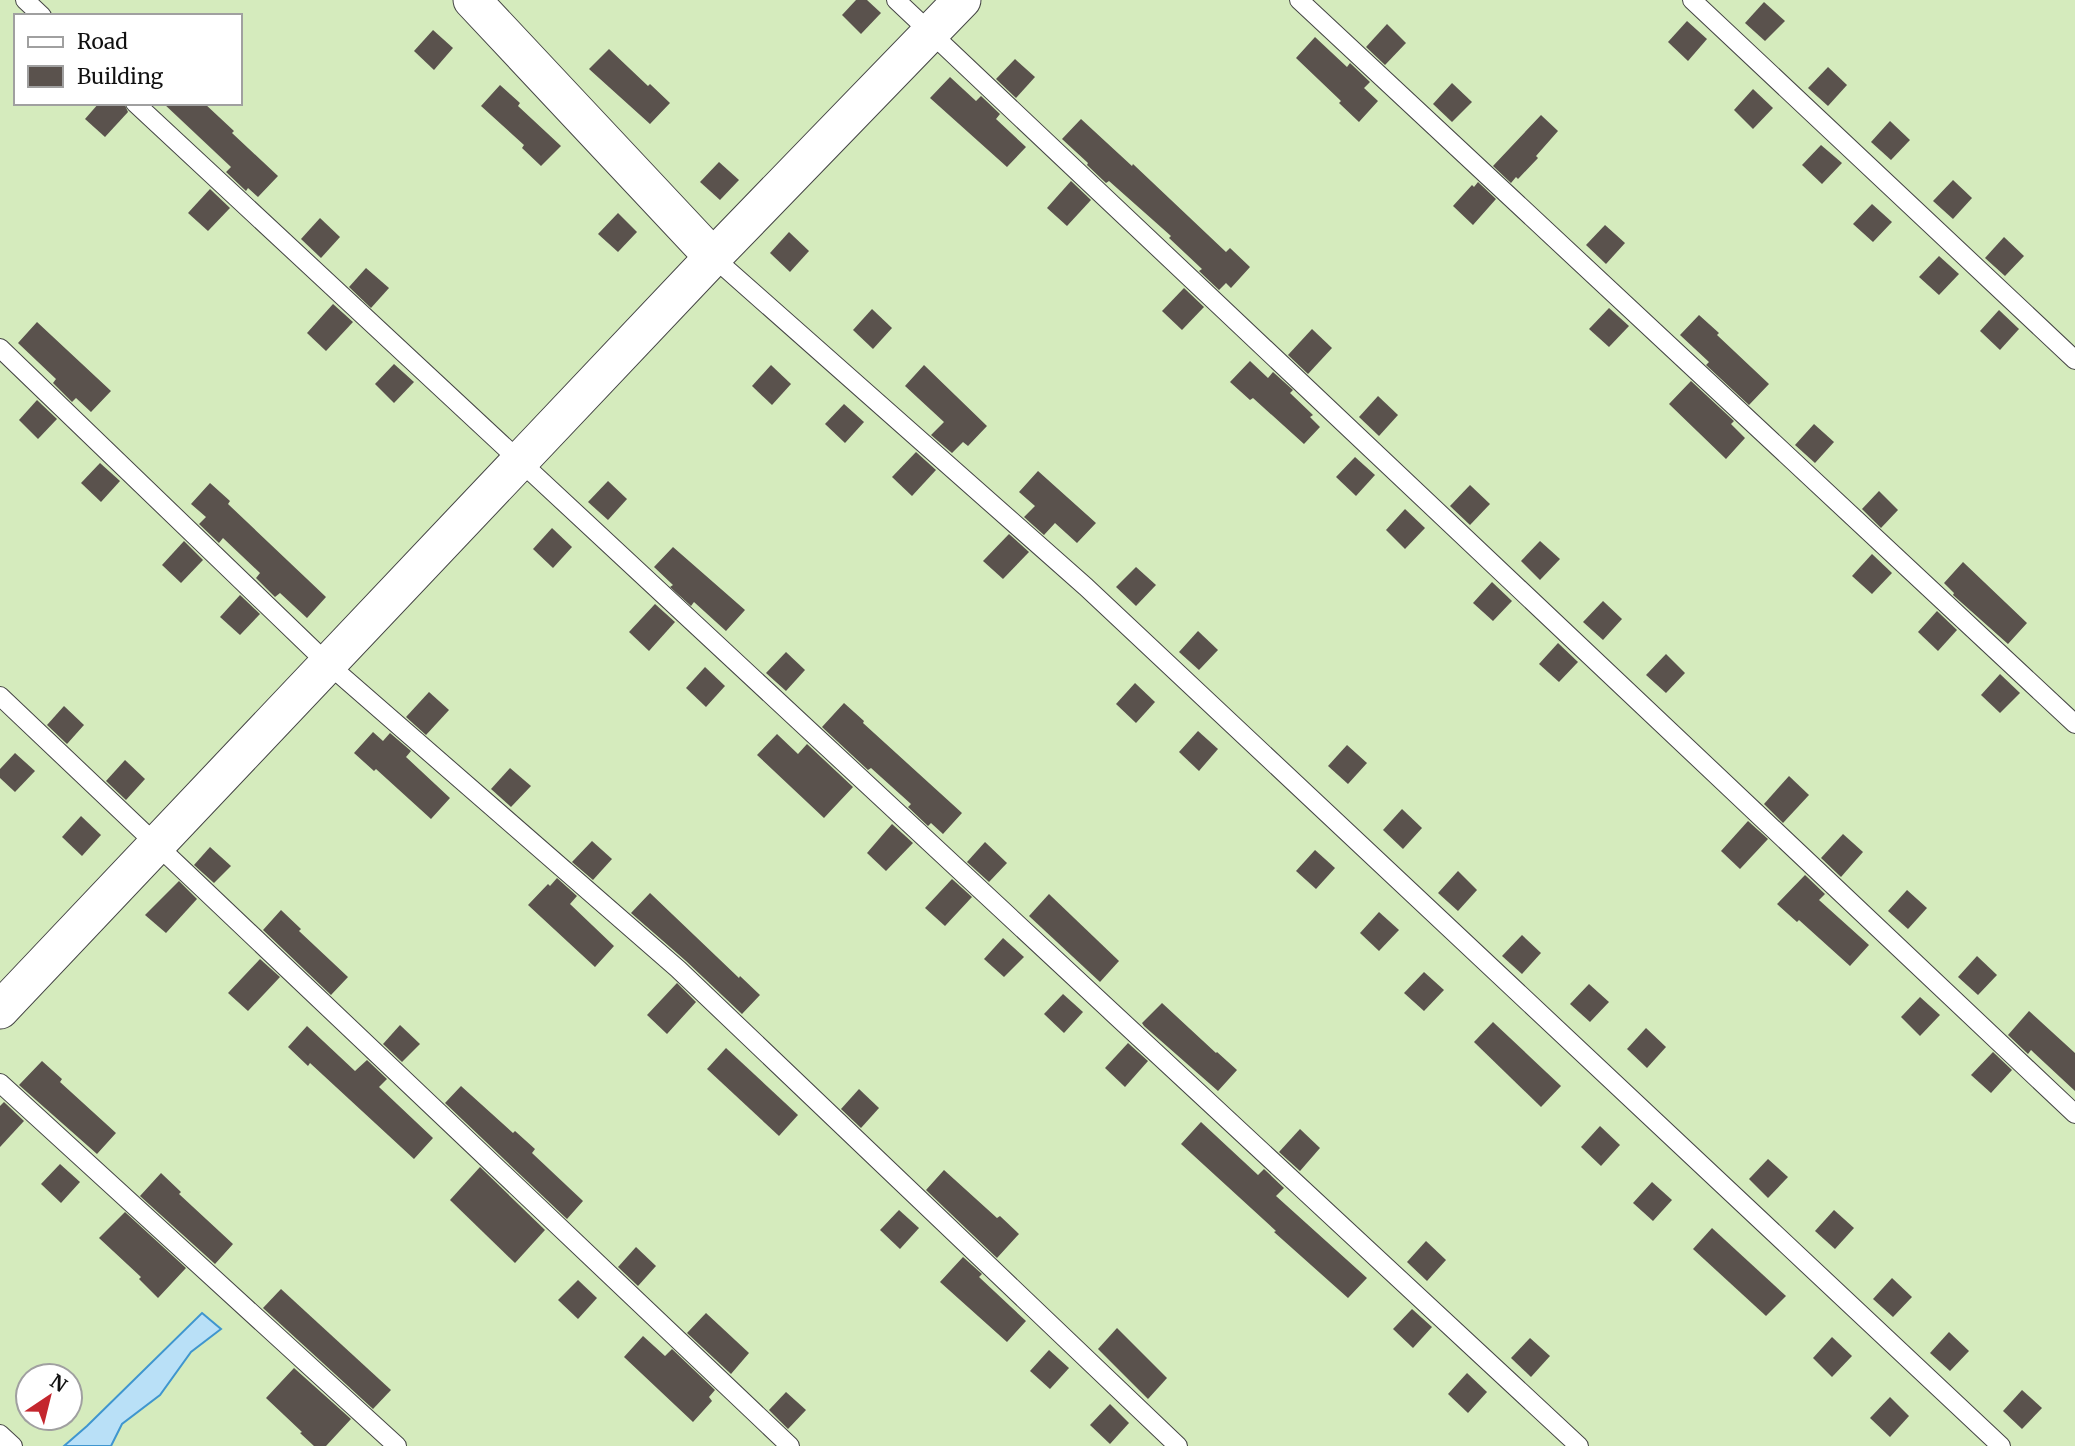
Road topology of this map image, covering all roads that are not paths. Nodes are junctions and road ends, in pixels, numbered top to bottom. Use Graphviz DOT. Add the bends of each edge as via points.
graph roads {
  1 [pos="25,0"];
  2 [pos="472,0"];
  3 [pos="896,0"];
  4 [pos="962,0"];
  5 [pos="1299,0"];
  6 [pos="1692,0"];
  7 [pos="40,14"];
  8 [pos="931,32"];
  9 [pos="137,105"];
  10 [pos="713,257"];
  11 [pos="0,348"];
  12 [pos="2075,360"];
  13 [pos="519,462"];
  14 [pos="328,664"];
  15 [pos="0,696"];
  16 [pos="2075,724"];
  17 [pos="156,846"];
  18 [pos="0,1010"];
  19 [pos="0,1083"];
  20 [pos="2075,1114"];
  21 [pos="0,1434"];
  22 [pos="13,1446"];
  23 [pos="397,1446"];
  24 [pos="790,1446"];
  25 [pos="1178,1446"];
  26 [pos="1579,1446"];
  27 [pos="2001,1446"];
  1 -- 7 [label="lane"];
  2 -- 10 [label="street"];
  3 -- 8 [label="lane"];
  4 -- 8 [label="street"];
  5 -- 16 [label="lane"];
  6 -- 12 [label="lane"];
  8 -- 10 [label="street"];
  8 -- 20 [label="lane"];
  9 -- 13 [label="lane"];
  10 -- 13 [label="street"];
  10 -- 27 [label="lane" via="1086,587"];
  11 -- 14 [label="lane"];
  13 -- 14 [label="street"];
  13 -- 26 [label="lane"];
  14 -- 17 [label="street"];
  14 -- 25 [label="lane" via="678,970"];
  15 -- 17 [label="lane"];
  17 -- 18 [label="street"];
  17 -- 24 [label="lane"];
  19 -- 23 [label="lane"];
  21 -- 22 [label="lane"];
}
